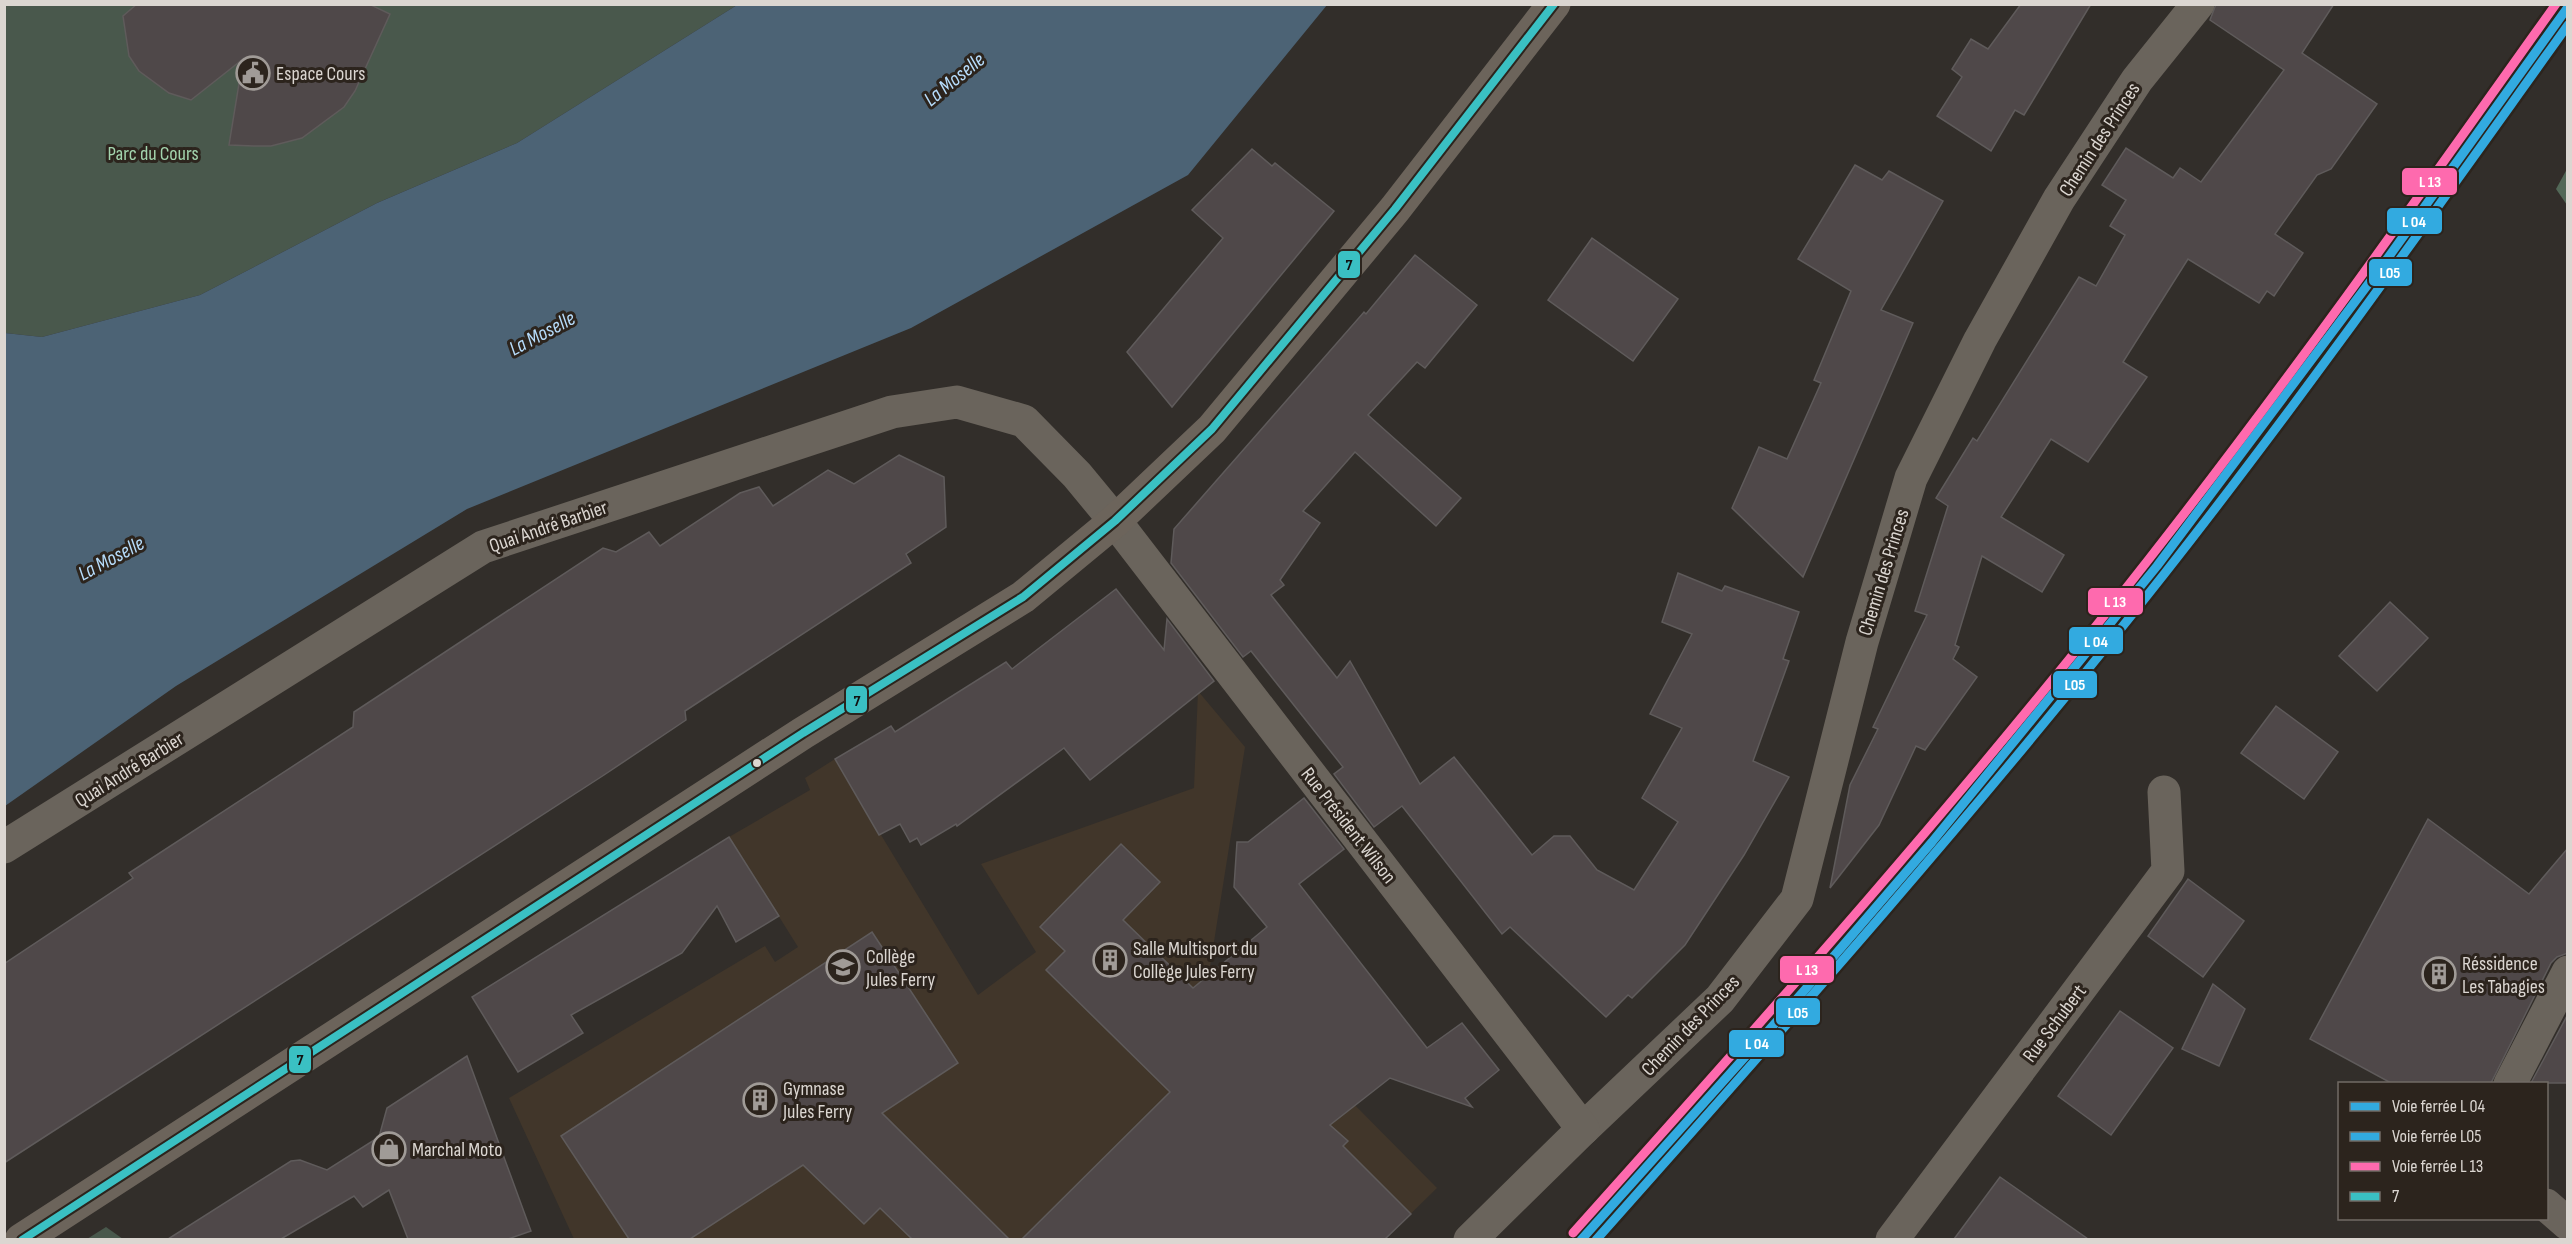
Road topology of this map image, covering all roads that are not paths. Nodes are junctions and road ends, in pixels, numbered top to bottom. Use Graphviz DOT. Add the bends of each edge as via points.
graph roads {
  1 [pos="1554,4"];
  2 [pos="2198,4"];
  3 [pos="1115,521"];
  4 [pos="2164,792"];
  5 [pos="4,847"];
  6 [pos="2568,972"];
  7 [pos="2511,1082"];
  8 [pos="1583,1129"];
  9 [pos="2548,1206"];
  10 [pos="2568,1224"];
  11 [pos="21,1239"];
  12 [pos="1470,1239"];
  13 [pos="1892,1239"];
  1 -- 3 [label="main road" via="1395,209 1212,429"];
  2 -- 8 [label="street, Chemin des Princes" via="2137,80 2059,199 1980,340 1911,478 1862,642 1797,899 1720,999"];
  3 -- 5 [label="street, Quai André Barbier" via="1024,421 957,402 892,412 483,547"];
  3 -- 8 [label="street, Rue Président Wilson"];
  3 -- 11 [label="main road" via="999,614 803,733"];
  4 -- 13 [label="street, Rue Schubert" via="2168,871"];
  6 -- 7 [label="street"];
  8 -- 12 [label="street, Chemin des Princes"];
  9 -- 10 [label="street"];
}
